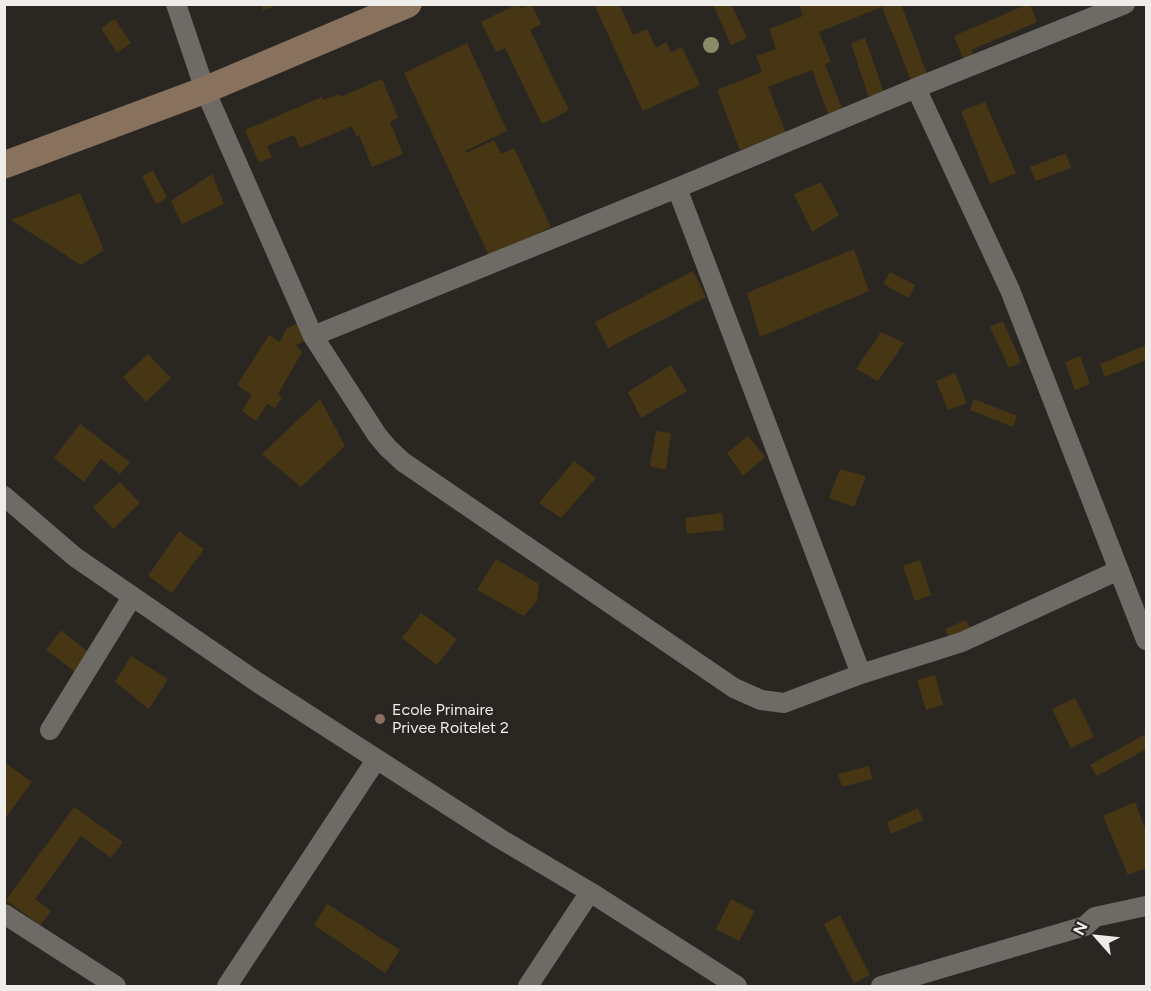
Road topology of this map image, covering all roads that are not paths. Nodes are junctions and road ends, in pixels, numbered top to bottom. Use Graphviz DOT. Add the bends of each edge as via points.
graph roads {
  1 [pos="176,4"];
  2 [pos="408,4"];
  3 [pos="1125,4"];
  4 [pos="916,88"];
  5 [pos="205,90"];
  6 [pos="4,165"];
  7 [pos="676,188"];
  8 [pos="313,336"];
  9 [pos="4,496"];
  10 [pos="1119,570"];
  11 [pos="132,597"];
  12 [pos="1146,640"];
  13 [pos="861,674"];
  14 [pos="50,730"];
  15 [pos="376,760"];
  16 [pos="590,892"];
  17 [pos="1146,906"];
  18 [pos="4,914"];
  19 [pos="116,987"];
  20 [pos="227,987"];
  21 [pos="528,987"];
  22 [pos="737,987"];
  23 [pos="881,987"];
  1 -- 5 [label="street"];
  2 -- 5 [label="street"];
  3 -- 4 [label="street"];
  4 -- 7 [label="street"];
  4 -- 10 [label="street" via="1010,290"];
  5 -- 6 [label="street"];
  5 -- 8 [label="street"];
  7 -- 8 [label="street"];
  7 -- 13 [label="street"];
  8 -- 13 [label="street" via="377,435 403,462 734,688 761,700 784,703"];
  9 -- 11 [label="street" via="75,557"];
  10 -- 12 [label="street"];
  10 -- 13 [label="street" via="962,642"];
  11 -- 14 [label="street"];
  11 -- 15 [label="street"];
  15 -- 16 [label="street"];
  15 -- 20 [label="street"];
  16 -- 21 [label="street"];
  16 -- 22 [label="street"];
  17 -- 23 [label="street" via="1095,917 1085,926"];
  18 -- 19 [label="street"];
}
